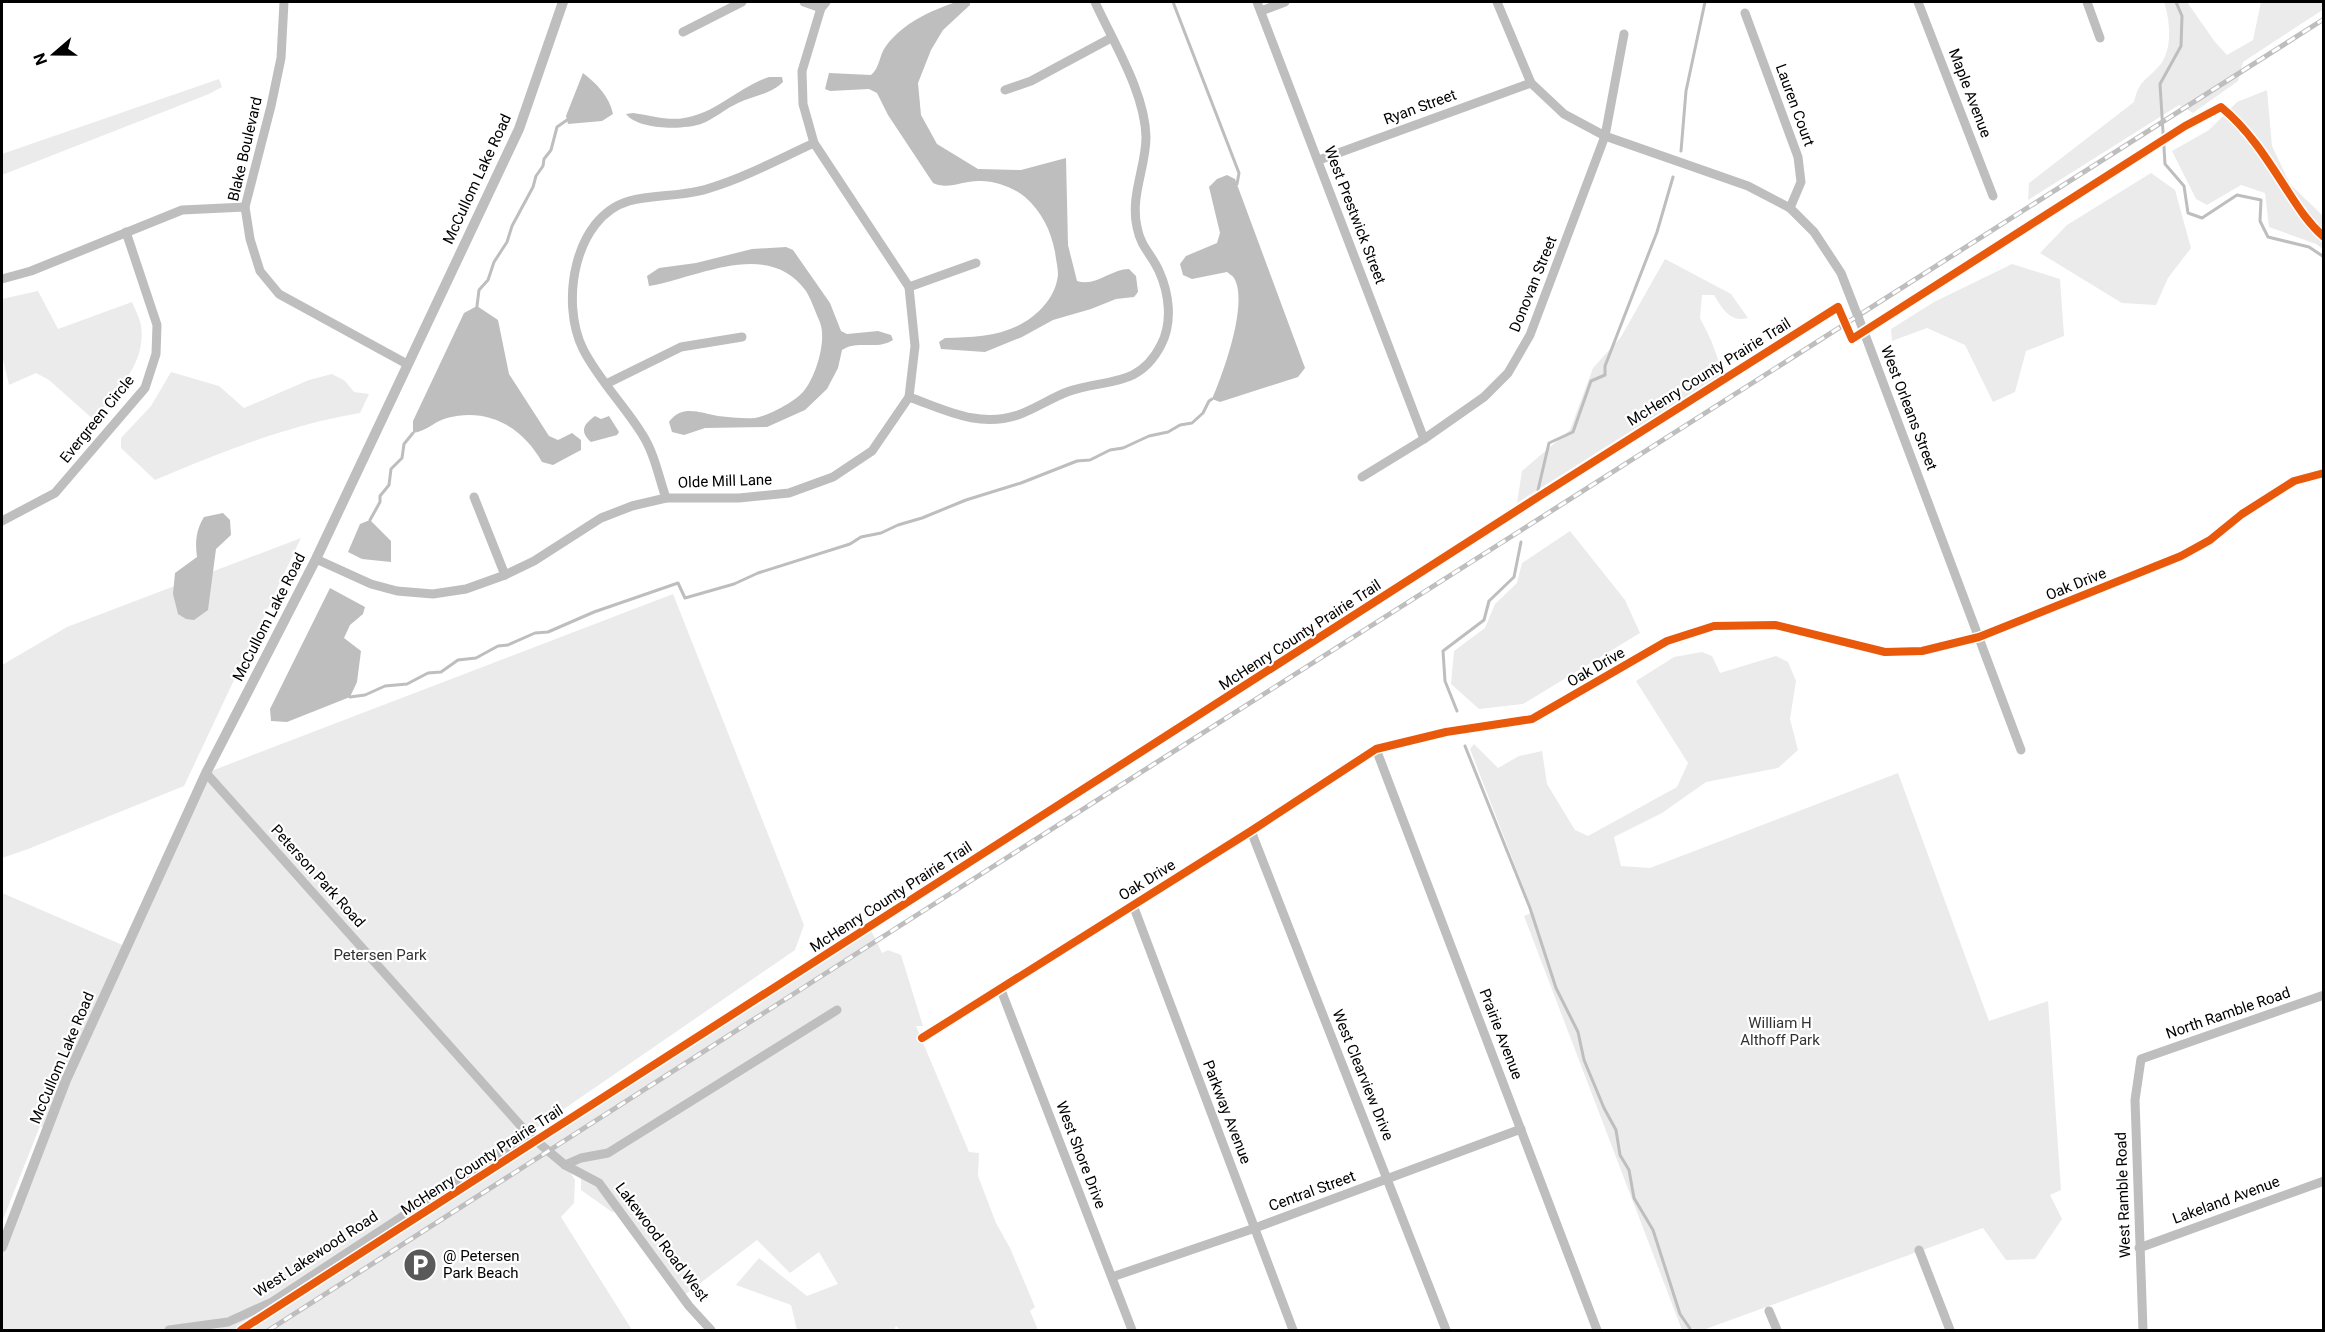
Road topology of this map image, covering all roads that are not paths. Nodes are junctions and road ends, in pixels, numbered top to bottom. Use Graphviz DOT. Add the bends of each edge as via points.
graph roads {
  1 [pos="284,2"];
  2 [pos="563,2"];
  3 [pos="742,2"];
  4 [pos="804,2"];
  5 [pos="1095,2"];
  6 [pos="1285,2"];
  7 [pos="1497,2"];
  8 [pos="1918,2"];
  9 [pos="2086,2"];
  10 [pos="823,5"];
  11 [pos="1259,6"];
  12 [pos="1744,13"];
  13 [pos="683,32"];
  14 [pos="1624,34"];
  15 [pos="1111,38"];
  16 [pos="2100,38"];
  17 [pos="1531,83"];
  18 [pos="1005,90"];
  19 [pos="1605,136"];
  20 [pos="814,143"];
  21 [pos="1319,160"];
  22 [pos="1993,196"];
  23 [pos="246,207"];
  24 [pos="1790,208"];
  25 [pos="126,232"];
  26 [pos="976,263"];
  27 [pos="2,279"];
  28 [pos="909,286"];
  29 [pos="742,338"];
  30 [pos="407,364"];
  31 [pos="606,384"];
  32 [pos="909,397"];
  33 [pos="1424,439"];
  34 [pos="2324,473"];
  35 [pos="1362,477"];
  36 [pos="474,497"];
  37 [pos="666,498"];
  38 [pos="2,521"];
  39 [pos="316,560"];
  40 [pos="504,575"];
  41 [pos="1979,637"];
  42 [pos="1376,748"];
  43 [pos="2021,750"];
  44 [pos="206,773"];
  45 [pos="1251,831"];
  46 [pos="1132,904"];
  47 [pos="1001,990"];
  48 [pos="2324,995"];
  49 [pos="837,1010"];
  50 [pos="922,1038"];
  51 [pos="2142,1059"];
  52 [pos="1521,1129"];
  53 [pos="528,1134"];
  54 [pos="565,1165"];
  55 [pos="1388,1180"];
  56 [pos="2324,1181"];
  57 [pos="1255,1228"];
  58 [pos="2,1247"];
  59 [pos="2139,1248"];
  60 [pos="1919,1250"];
  61 [pos="1112,1277"];
  62 [pos="1770,1311"];
  63 [pos="169,1330"];
  64 [pos="711,1330"];
  65 [pos="1132,1330"];
  66 [pos="1293,1330"];
  67 [pos="1446,1330"];
  68 [pos="1597,1330"];
  69 [pos="1777,1330"];
  70 [pos="1950,1330"];
  71 [pos="2143,1330"];
  1 -- 23 [label="street, Blake Boulevard" via="280,58"];
  2 -- 30 [label="street, McCullom Lake Road" via="519,129"];
  3 -- 13 [label="street"];
  4 -- 10 [label="street"];
  5 -- 15 [label="street"];
  6 -- 11 [label="street"];
  7 -- 17 [label="street, West Orleans Street"];
  8 -- 22 [label="street, Maple Avenue"];
  9 -- 16 [label="street"];
  10 -- 20 [label="street, Olde Mill Lane" via="802,71 803,104"];
  11 -- 21 [label="street, West Prestwick Street"];
  12 -- 24 [label="street, Lauren Court" via="1798,157 1801,182"];
  14 -- 19 [label="street, Donovan Street"];
  15 -- 18 [label="street" via="1031,81"];
  15 -- 32 [label="street" via="1142,108 1146,136 1136,225 1143,248 1158,270 1167,294 1168,323 1161,345 1151,360 1118,381 1071,390 1018,415 982,421"];
  17 -- 19 [label="street, West Orleans Street" via="1564,114"];
  17 -- 21 [label="street, Ryan Street"];
  19 -- 24 [label="street, West Orleans Street" via="1748,186"];
  19 -- 33 [label="street, Donovan Street" via="1530,335 1508,373 1484,397"];
  20 -- 28 [label="street, Olde Mill Lane"];
  20 -- 31 [label="street" via="707,189 630,201 609,210 591,228 581,247 572,300 582,348"];
  21 -- 33 [label="street, West Prestwick Street"];
  23 -- 25 [label="street" via="182,210"];
  23 -- 30 [label="street, Blake Boulevard" via="260,271 279,294"];
  24 -- 41 [label="street, West Orleans Street" via="1814,232 1840,273"];
  25 -- 27 [label="street"];
  25 -- 38 [label="street, Evergreen Circle" via="157,325 156,354 145,388 55,493"];
  26 -- 28 [label="street"];
  28 -- 32 [label="street, Olde Mill Lane" via="915,346"];
  29 -- 31 [label="street" via="681,347"];
  30 -- 39 [label="street, McCullom Lake Road"];
  31 -- 37 [label="street" via="644,436"];
  32 -- 37 [label="street, Olde Mill Lane" via="872,451 833,477 789,493"];
  33 -- 35 [label="street, Donovan Street"];
  34 -- 41 [label="street, Oak Drive" via="2294,481 2181,556"];
  36 -- 40 [label="street"];
  37 -- 40 [label="street, Olde Mill Lane" via="601,518 534,561"];
  39 -- 40 [label="street, Olde Mill Lane" via="371,584 433,594 466,589"];
  39 -- 44 [label="street, McCullom Lake Road"];
  41 -- 42 [label="street, Oak Drive" via="1922,651 1886,652 1775,624 1714,626 1667,641 1532,719"];
  41 -- 43 [label="street, West Orleans Street"];
  42 -- 45 [label="street, Oak Drive"];
  42 -- 52 [label="street, Prairie Avenue"];
  44 -- 53 [label="street, Peterson Park Road"];
  44 -- 58 [label="street, McCullom Lake Road" via="66,1080"];
  45 -- 46 [label="street, Oak Drive"];
  45 -- 55 [label="street, West Clearview Drive"];
  46 -- 47 [label="street, Oak Drive"];
  46 -- 57 [label="street, Parkway Avenue"];
  47 -- 50 [label="street, Oak Drive"];
  47 -- 61 [label="street, West Shore Drive"];
  48 -- 51 [label="street, North Ramble Road"];
  49 -- 54 [label="street" via="608,1153"];
  51 -- 59 [label="street, West Ramble Road" via="2135,1100"];
  52 -- 55 [label="street, Central Street"];
  52 -- 68 [label="street, Prairie Avenue"];
  53 -- 54 [label="street, Lakewood Road West"];
  53 -- 63 [label="street, West Lakewood Road" via="272,1302 228,1322"];
  54 -- 64 [label="street, Lakewood Road West" via="599,1183"];
  55 -- 57 [label="street, Central Street"];
  55 -- 67 [label="street, West Clearview Drive"];
  56 -- 59 [label="street, Lakeland Avenue"];
  57 -- 61 [label="street, Central Street"];
  57 -- 66 [label="street, Parkway Avenue"];
  59 -- 71 [label="street, West Ramble Road"];
  60 -- 70 [label="street"];
  61 -- 65 [label="street, West Shore Drive"];
  62 -- 69 [label="street"];
}
